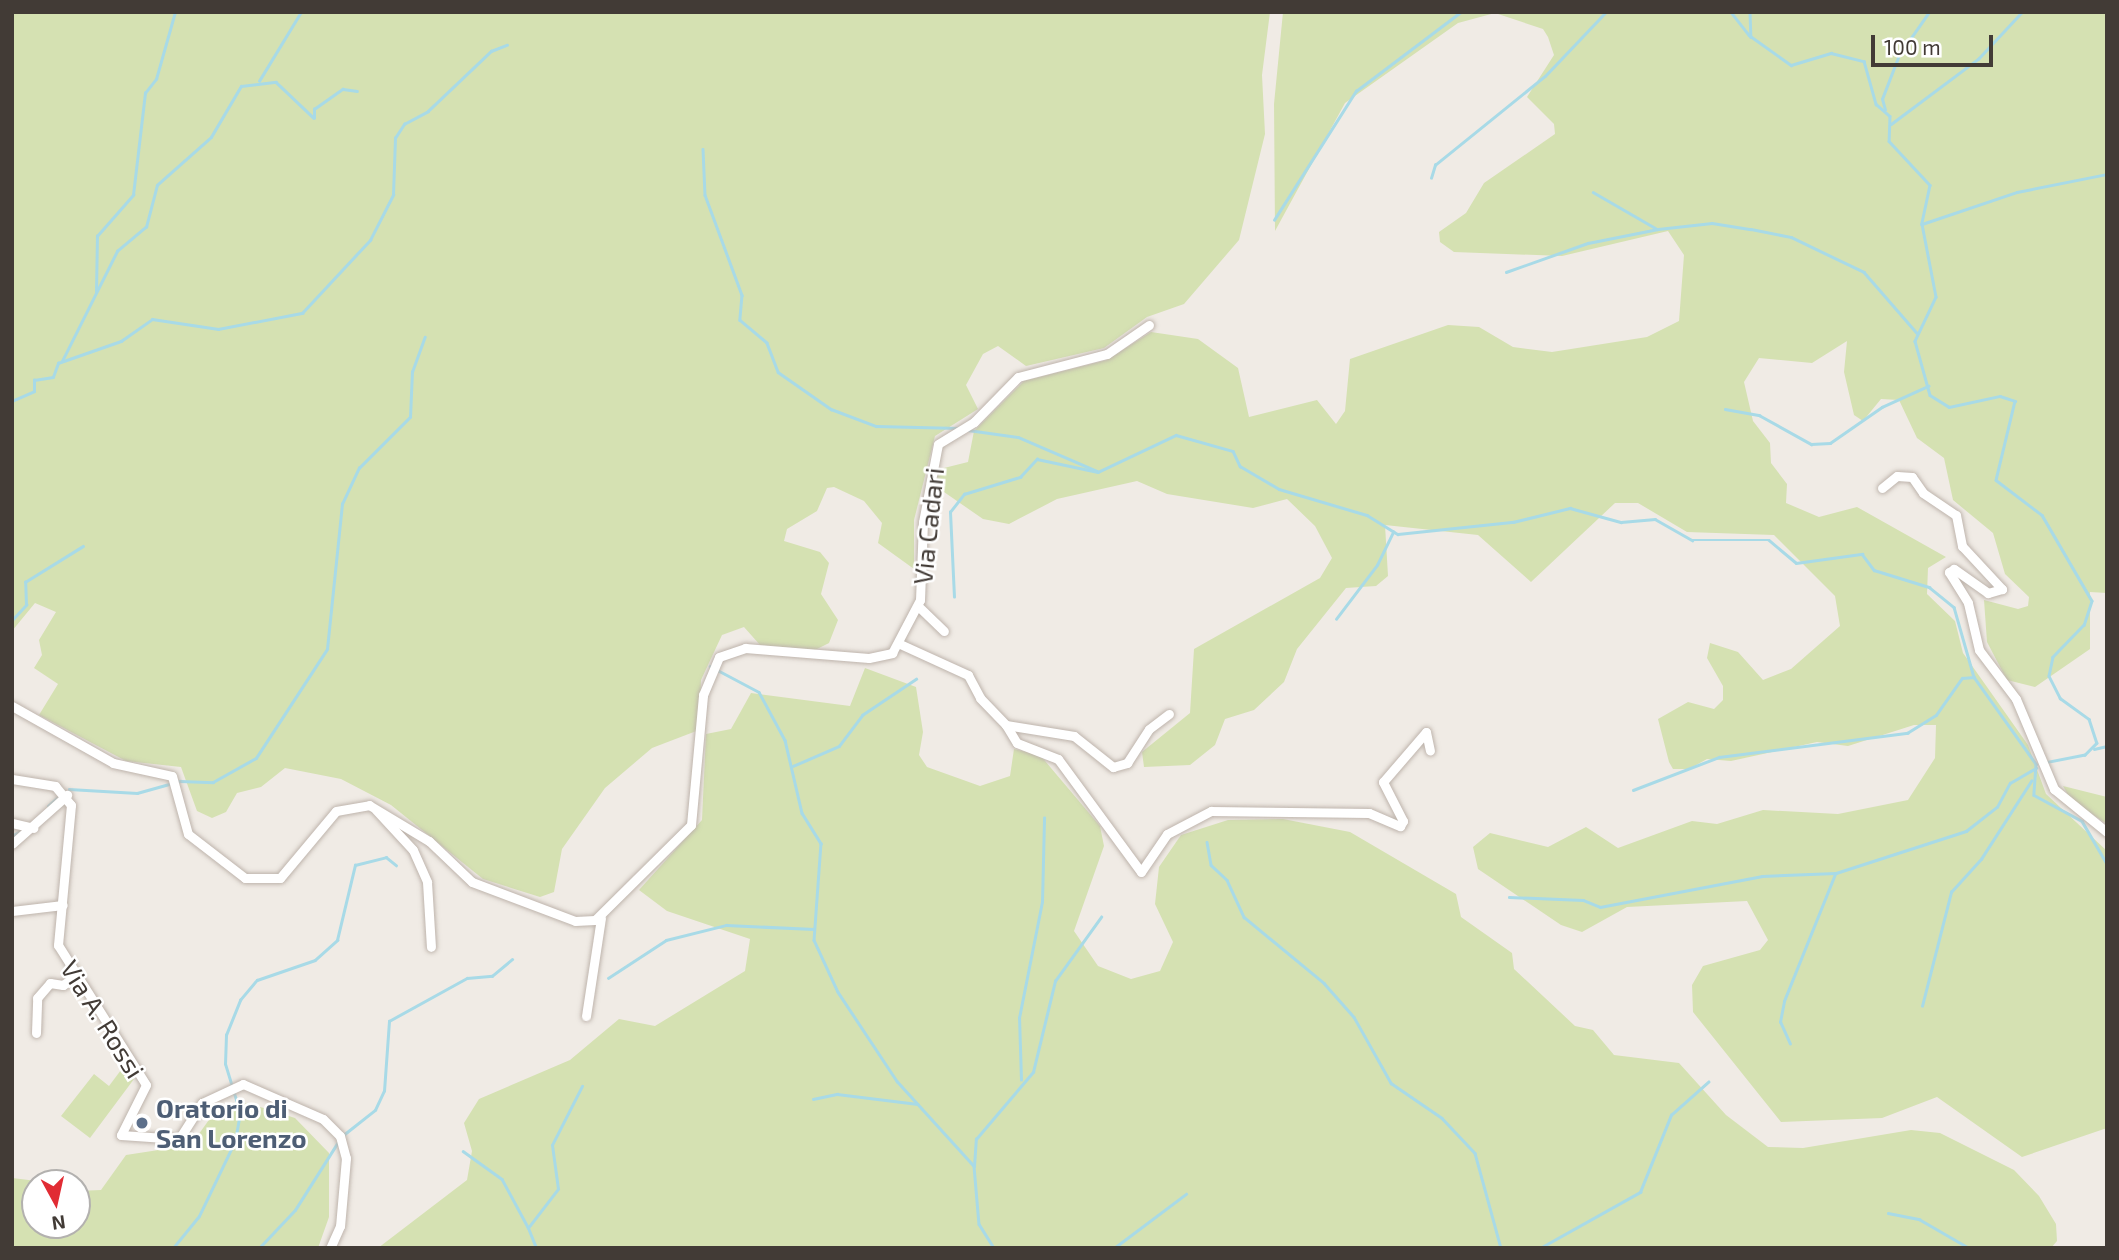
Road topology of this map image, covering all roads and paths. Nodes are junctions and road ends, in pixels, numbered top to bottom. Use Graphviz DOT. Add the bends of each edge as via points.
graph roads {
  1 [pos="1149,325"];
  2 [pos="1882,488"];
  3 [pos="918,606"];
  4 [pos="944,631"];
  5 [pos="900,644"];
  6 [pos="12,706"];
  7 [pos="1169,714"];
  8 [pos="1006,725"];
  9 [pos="1430,751"];
  10 [pos="12,779"];
  11 [pos="67,795"];
  12 [pos="369,805"];
  13 [pos="12,823"];
  14 [pos="33,828"];
  15 [pos="2107,832"];
  16 [pos="12,844"];
  17 [pos="63,905"];
  18 [pos="12,911"];
  19 [pos="601,918"];
  20 [pos="430,947"];
  21 [pos="77,975"];
  22 [pos="586,1016"];
  23 [pos="36,1033"];
  24 [pos="330,1248"];
  1 -- 3 [label="street, Via Cadari" via="1107,354 1018,377 974,422 938,444 923,522"];
  2 -- 15 [label="street" via="1897,476 1912,477 1923,493 1956,515 1962,546 2002,589 1989,593 1954,569 1949,572 1968,603 1979,650 2016,699 2054,789"];
  3 -- 4 [label="street, Via Cadari"];
  3 -- 5 [label="street, Via Cadari"];
  5 -- 8 [label="street" via="968,674 980,698"];
  5 -- 19 [label="street" via="878,658 745,648 719,657 703,695 691,825"];
  6 -- 12 [label="street" via="113,763 162,770 176,783 188,834 234,874 264,881 287,873 336,811"];
  7 -- 8 [label="street" via="1116,768 1074,736"];
  8 -- 9 [label="street" via="1017,743 1058,759 1142,872 1167,834 1212,811 1368,813 1400,826 1404,821 1382,785 1426,732"];
  10 -- 11 [label="street" via="47,784"];
  11 -- 14 [label="street"];
  11 -- 17 [label="street, Via A. Rossi" via="72,818"];
  12 -- 19 [label="street" via="429,841 472,882 575,921"];
  12 -- 20 [label="street" via="413,850 428,882"];
  13 -- 14 [label="street"];
  14 -- 16 [label="street"];
  17 -- 18 [label="street"];
  17 -- 21 [label="street, Via A. Rossi" via="58,945"];
  19 -- 22 [label="street" via="599,966"];
  21 -- 23 [label="street" via="63,985 50,983 37,998"];
  21 -- 24 [label="street, Via A. Rossi" via="142,1074 146,1093 125,1116 121,1135 179,1139 202,1103 243,1084 323,1119 340,1136 346,1158 340,1226"];
}
